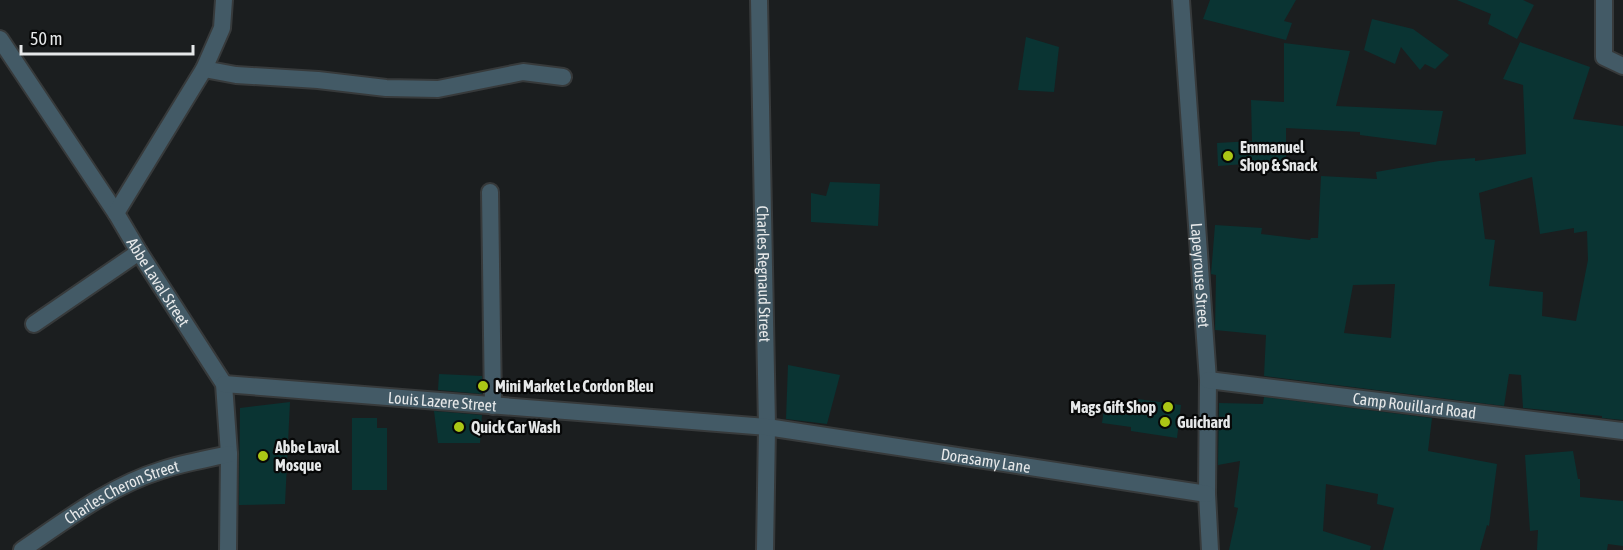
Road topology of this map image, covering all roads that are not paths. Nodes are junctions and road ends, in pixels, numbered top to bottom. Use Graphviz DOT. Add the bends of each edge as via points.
graph roads {
  1 [pos="224,0"];
  2 [pos="759,0"];
  3 [pos="1181,0"];
  4 [pos="1604,0"];
  5 [pos="0,39"];
  6 [pos="1623,66"];
  7 [pos="204,69"];
  8 [pos="563,77"];
  9 [pos="490,192"];
  10 [pos="116,213"];
  11 [pos="139,252"];
  12 [pos="34,324"];
  13 [pos="1208,380"];
  14 [pos="224,384"];
  15 [pos="493,406"];
  16 [pos="767,427"];
  17 [pos="1623,431"];
  18 [pos="229,454"];
  19 [pos="1207,494"];
  20 [pos="22,550"];
  21 [pos="228,550"];
  22 [pos="765,550"];
  23 [pos="1210,550"];
  1 -- 7 [label="street" via="222,28"];
  2 -- 16 [label="street, Charles Regnaud Street"];
  3 -- 13 [label="street, Lapeyrouse Street"];
  4 -- 6 [label="street" via="1604,57"];
  5 -- 10 [label="street, Abbe Laval Street"];
  7 -- 8 [label="street" via="236,75 427,89 523,72"];
  7 -- 10 [label="street"];
  9 -- 15 [label="street"];
  10 -- 11 [label="street, Abbe Laval Street"];
  11 -- 12 [label="street"];
  11 -- 14 [label="street, Abbe Laval Street"];
  13 -- 17 [label="street, Camp Rouillard Road"];
  13 -- 19 [label="street, Lapeyrouse Street"];
  14 -- 15 [label="street, Louis Lazere Street"];
  14 -- 18 [label="street, Abbe Laval Street"];
  15 -- 16 [label="street, Louis Lazere Street"];
  16 -- 19 [label="street, Dorasamy Lane"];
  16 -- 22 [label="street, Charles Regnaud Street"];
  18 -- 20 [label="street, Charles Cheron Street" via="161,470 120,487"];
  18 -- 21 [label="street, Abbe Laval Street"];
  19 -- 23 [label="street, Lapeyrouse Street"];
}
